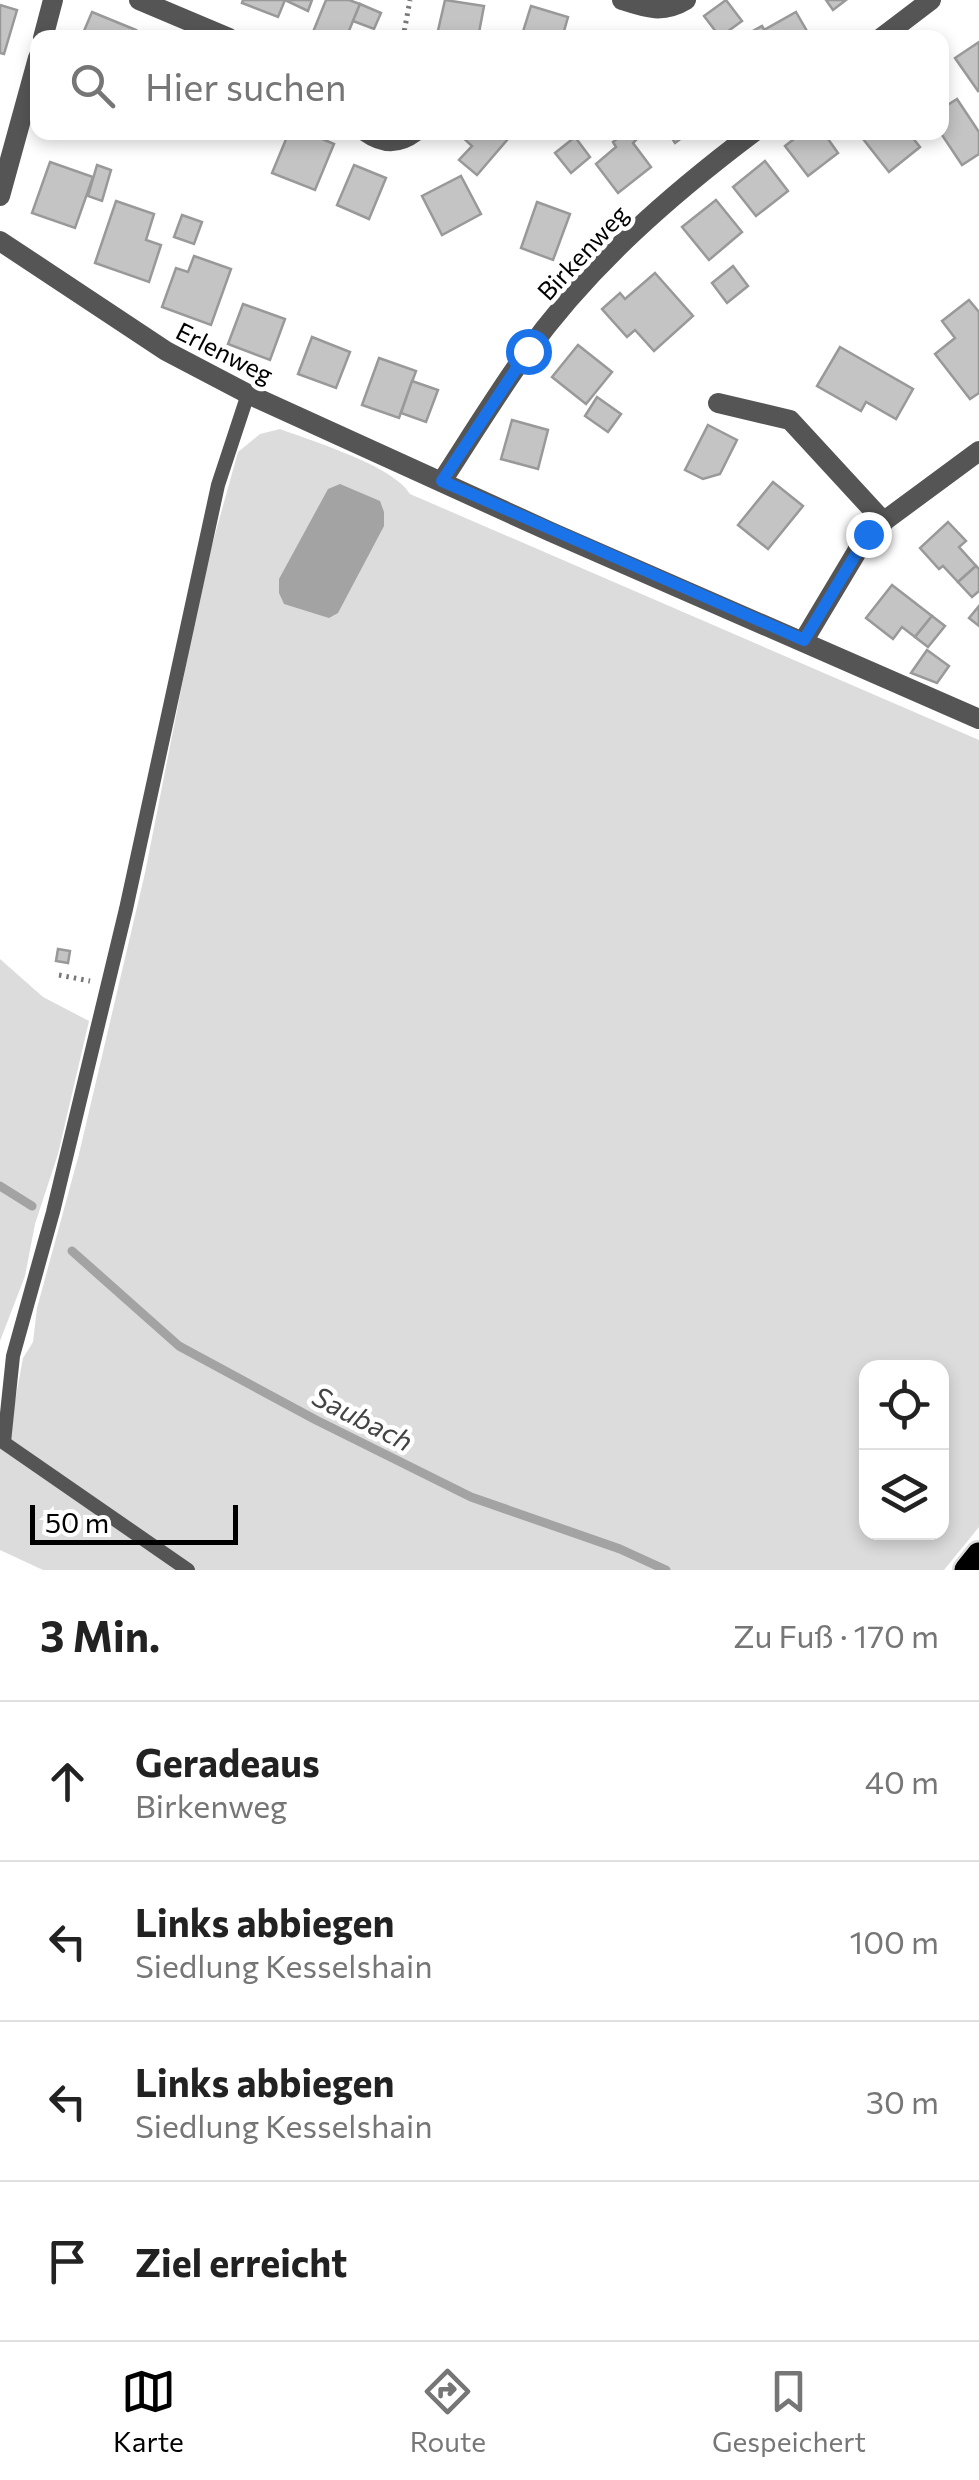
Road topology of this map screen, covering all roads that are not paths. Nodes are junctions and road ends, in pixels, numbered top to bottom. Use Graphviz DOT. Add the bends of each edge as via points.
graph roads {
  1 [pos="53,0"];
  2 [pos="139,0"];
  3 [pos="622,0"];
  4 [pos="686,0"];
  5 [pos="931,0"];
  6 [pos="45,30"];
  7 [pos="210,30"];
  8 [pos="892,30"];
  9 [pos="30,87"];
  10 [pos="744,140"];
  11 [pos="0,196"];
  12 [pos="0,241"];
  13 [pos="248,394"];
  14 [pos="718,403"];
  15 [pos="979,451"];
  16 [pos="442,481"];
  17 [pos="884,522"];
  18 [pos="804,640"];
  19 [pos="979,718"];
  20 [pos="2,1441"];
  21 [pos="979,1555"];
  22 [pos="188,1570"];
  23 [pos="967,1570"];
  1 -- 6 [label="street"];
  2 -- 7 [label="street"];
  3 -- 4 [label="street" via="651,9"];
  5 -- 8 [label="street"];
  9 -- 11 [label="street"];
  10 -- 16 [label="street, Birkenweg" via="646,218 581,286 528,351"];
  12 -- 13 [label="street, Erlenweg" via="166,351"];
  13 -- 16 [label="street, Erlenweg"];
  13 -- 20 [label="lane" via="218,485 108,984 13,1356"];
  14 -- 17 [label="street" via="790,420"];
  15 -- 17 [label="street"];
  16 -- 18 [label="street, Erlenweg"];
  17 -- 18 [label="street" via="868,534"];
  18 -- 19 [label="street, Erlenweg"];
  20 -- 22 [label="lane"];
  21 -- 23 [label="main road"];
}
